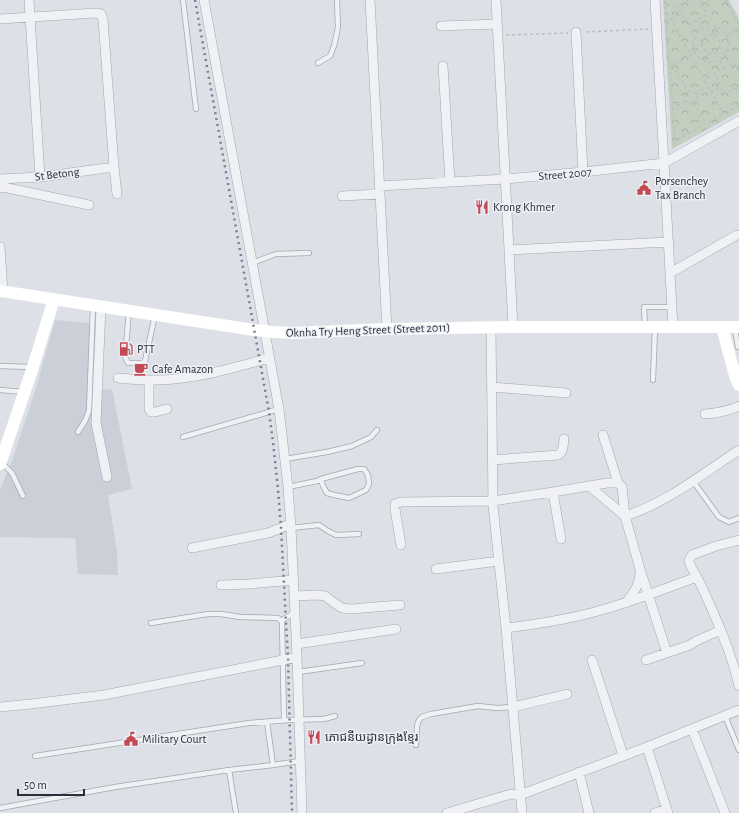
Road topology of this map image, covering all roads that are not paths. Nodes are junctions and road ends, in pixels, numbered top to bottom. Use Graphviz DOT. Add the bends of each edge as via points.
graph roads {
  1 [pos="30,0"];
  2 [pos="183,0"];
  3 [pos="204,0"];
  4 [pos="337,0"];
  5 [pos="370,0"];
  6 [pos="496,0"];
  7 [pos="655,0"];
  8 [pos="31,17"];
  9 [pos="0,18"];
  10 [pos="497,24"];
  11 [pos="441,26"];
  12 [pos="576,32"];
  13 [pos="318,63"];
  14 [pos="443,66"];
  15 [pos="196,109"];
  16 [pos="739,121"];
  17 [pos="664,163"];
  18 [pos="114,167"];
  19 [pos="583,172"];
  20 [pos="40,177"];
  21 [pos="0,179"];
  22 [pos="505,179"];
  23 [pos="450,182"];
  24 [pos="0,188"];
  25 [pos="380,190"];
  26 [pos="117,194"];
  27 [pos="342,196"];
  28 [pos="89,205"];
  29 [pos="737,235"];
  30 [pos="669,242"];
  31 [pos="0,247"];
  32 [pos="509,250"];
  33 [pos="309,253"];
  34 [pos="252,263"];
  35 [pos="670,273"];
  36 [pos="1,291"];
  37 [pos="54,299"];
  38 [pos="97,306"];
  39 [pos="672,307"];
  40 [pos="129,311"];
  41 [pos="155,315"];
  42 [pos="512,327"];
  43 [pos="650,327"];
  44 [pos="673,327"];
  45 [pos="722,327"];
  46 [pos="737,327"];
  47 [pos="491,328"];
  48 [pos="387,329"];
  49 [pos="264,332"];
  50 [pos="735,347"];
  51 [pos="269,358"];
  52 [pos="0,366"];
  53 [pos="33,367"];
  54 [pos="118,378"];
  55 [pos="149,380"];
  56 [pos="653,380"];
  57 [pos="739,385"];
  58 [pos="492,387"];
  59 [pos="0,390"];
  60 [pos="24,392"];
  61 [pos="566,393"];
  62 [pos="739,406"];
  63 [pos="167,409"];
  64 [pos="279,409"];
  65 [pos="705,414"];
  66 [pos="377,430"];
  67 [pos="78,432"];
  68 [pos="603,435"];
  69 [pos="183,437"];
  70 [pos="564,439"];
  71 [pos="738,452"];
  72 [pos="285,459"];
  73 [pos="493,460"];
  74 [pos="0,462"];
  75 [pos="107,477"];
  76 [pos="322,479"];
  77 [pos="693,481"];
  78 [pos="618,483"];
  79 [pos="589,486"];
  80 [pos="288,487"];
  81 [pos="553,492"];
  82 [pos="23,496"];
  83 [pos="493,501"];
  84 [pos="625,516"];
  85 [pos="739,518"];
  86 [pos="291,525"];
  87 [pos="359,534"];
  88 [pos="561,539"];
  89 [pos="738,543"];
  90 [pos="401,545"];
  91 [pos="192,548"];
  92 [pos="499,561"];
  93 [pos="436,569"];
  94 [pos="640,569"];
  95 [pos="697,577"];
  96 [pos="294,580"];
  97 [pos="221,585"];
  98 [pos="648,595"];
  99 [pos="294,596"];
  100 [pos="626,603"];
  101 [pos="400,605"];
  102 [pos="295,612"];
  103 [pos="281,621"];
  104 [pos="151,623"];
  105 [pos="506,628"];
  106 [pos="396,629"];
  107 [pos="721,630"];
  108 [pos="296,644"];
  109 [pos="667,653"];
  110 [pos="297,657"];
  111 [pos="283,660"];
  112 [pos="592,660"];
  113 [pos="646,660"];
  114 [pos="362,663"];
  115 [pos="298,672"];
  116 [pos="739,686"];
  117 [pos="567,694"];
  118 [pos="0,707"];
  119 [pos="513,707"];
  120 [pos="739,710"];
  121 [pos="335,716"];
  122 [pos="725,716"];
  123 [pos="299,719"];
  124 [pos="284,720"];
  125 [pos="267,722"];
  126 [pos="692,729"];
  127 [pos="416,745"];
  128 [pos="647,747"];
  129 [pos="739,750"];
  130 [pos="624,755"];
  131 [pos="35,756"];
  132 [pos="300,761"];
  133 [pos="273,766"];
  134 [pos="229,770"];
  135 [pos="579,772"];
  136 [pos="520,795"];
  137 [pos="0,808"];
  138 [pos="668,811"];
  139 [pos="236,813"];
  140 [pos="302,813"];
  141 [pos="447,813"];
  142 [pos="522,813"];
  143 [pos="589,813"];
  144 [pos="655,813"];
  145 [pos="725,813"];
  1 -- 8 [label="street"];
  2 -- 15 [label="lane"];
  3 -- 34 [label="street"];
  4 -- 13 [label="lane" via="338,26 334,46 330,56"];
  5 -- 25 [label="street"];
  6 -- 10 [label="street"];
  7 -- 17 [label="street"];
  8 -- 9 [label="street"];
  8 -- 18 [label="street" via="96,12 101,14"];
  8 -- 20 [label="street"];
  10 -- 11 [label="street"];
  10 -- 22 [label="street"];
  12 -- 19 [label="street"];
  14 -- 23 [label="street"];
  16 -- 17 [label="street, Street 2007"];
  17 -- 19 [label="street, Street 2007"];
  17 -- 30 [label="street"];
  18 -- 20 [label="street, St Betong"];
  18 -- 26 [label="street"];
  19 -- 22 [label="street, Street 2007"];
  20 -- 21 [label="street, St Betong"];
  22 -- 23 [label="street, Street 2007"];
  22 -- 32 [label="street"];
  23 -- 25 [label="street, Street 2007"];
  24 -- 28 [label="street"];
  25 -- 27 [label="street, Street 2007"];
  25 -- 48 [label="street"];
  29 -- 35 [label="street"];
  30 -- 32 [label="street"];
  30 -- 35 [label="street"];
  31 -- 36 [label="street"];
  32 -- 42 [label="street"];
  33 -- 34 [label="lane" via="276,254"];
  34 -- 49 [label="street"];
  35 -- 39 [label="street"];
  36 -- 37 [label="main road, Oknha Try Heng Street (Street 2011)"];
  37 -- 38 [label="main road, Oknha Try Heng Street (Street 2011)"];
  37 -- 53 [label="main road"];
  38 -- 40 [label="main road, Oknha Try Heng Street (Street 2011)"];
  38 -- 67 [label="lane" via="89,411"];
  38 -- 75 [label="street" via="96,423"];
  39 -- 43 [label="lane" via="644,308"];
  39 -- 44 [label="street"];
  40 -- 41 [label="main road, Oknha Try Heng Street (Street 2011)"];
  40 -- 41 [label="lane" via="125,357 128,363 145,361"];
  41 -- 49 [label="main road, Oknha Try Heng Street (Street 2011)"];
  42 -- 43 [label="main road, Oknha Try Heng Street (Street 2011)"];
  42 -- 47 [label="main road, Oknha Try Heng Street (Street 2011)"];
  43 -- 44 [label="main road, Oknha Try Heng Street (Street 2011)"];
  43 -- 56 [label="lane"];
  44 -- 45 [label="main road, Oknha Try Heng Street (Street 2011)"];
  45 -- 46 [label="main road, Oknha Try Heng Street (Street 2011)"];
  45 -- 50 [label="main road"];
  46 -- 50 [label="lane"];
  47 -- 48 [label="main road, Oknha Try Heng Street (Street 2011)"];
  47 -- 58 [label="street"];
  48 -- 49 [label="main road, Oknha Try Heng Street (Street 2011)"];
  49 -- 51 [label="street"];
  50 -- 57 [label="main road" via="735,376"];
  51 -- 55 [label="street" via="216,372"];
  51 -- 64 [label="street"];
  52 -- 53 [label="lane"];
  53 -- 60 [label="main road"];
  54 -- 55 [label="street"];
  55 -- 63 [label="street" via="149,409 151,412"];
  58 -- 61 [label="street"];
  58 -- 73 [label="street"];
  59 -- 60 [label="lane"];
  60 -- 74 [label="main road"];
  62 -- 65 [label="street" via="724,412"];
  64 -- 69 [label="lane"];
  64 -- 72 [label="street"];
  66 -- 72 [label="lane" via="371,437 352,446"];
  68 -- 78 [label="street"];
  70 -- 73 [label="street" via="563,450 558,455"];
  71 -- 77 [label="street"];
  72 -- 80 [label="street"];
  73 -- 83 [label="street"];
  74 -- 82 [label="lane" via="12,473"];
  76 -- 76 [label="lane" via="364,469 369,484 366,490 349,498 327,493"];
  76 -- 80 [label="lane"];
  77 -- 84 [label="street" via="665,499"];
  77 -- 85 [label="lane" via="719,517 729,522"];
  78 -- 79 [label="street"];
  78 -- 84 [label="street" via="622,487"];
  79 -- 81 [label="street"];
  79 -- 84 [label="street"];
  80 -- 86 [label="street"];
  81 -- 83 [label="street"];
  81 -- 88 [label="street"];
  83 -- 90 [label="street" via="395,504"];
  83 -- 92 [label="street"];
  84 -- 94 [label="street"];
  86 -- 87 [label="lane" via="319,525 336,535"];
  86 -- 91 [label="street" via="268,533"];
  86 -- 96 [label="street"];
  89 -- 95 [label="street" via="716,546 692,555 689,561"];
  92 -- 93 [label="street"];
  92 -- 105 [label="street"];
  94 -- 98 [label="street"];
  94 -- 100 [label="street" via="637,587"];
  95 -- 98 [label="street"];
  95 -- 107 [label="street"];
  96 -- 97 [label="street"];
  96 -- 99 [label="street"];
  98 -- 100 [label="street"];
  98 -- 109 [label="street"];
  99 -- 101 [label="street" via="325,596 342,608 351,609"];
  99 -- 102 [label="street"];
  100 -- 105 [label="street" via="554,622"];
  102 -- 103 [label="lane"];
  102 -- 108 [label="street"];
  103 -- 104 [label="lane" via="278,618 208,614"];
  103 -- 111 [label="lane"];
  105 -- 119 [label="street"];
  106 -- 108 [label="street"];
  107 -- 109 [label="street"];
  107 -- 116 [label="street"];
  108 -- 110 [label="street"];
  109 -- 113 [label="street"];
  110 -- 111 [label="street"];
  110 -- 115 [label="street"];
  111 -- 118 [label="street" via="104,695"];
  111 -- 124 [label="lane"];
  112 -- 130 [label="street"];
  114 -- 115 [label="lane"];
  115 -- 123 [label="street"];
  117 -- 119 [label="street"];
  119 -- 127 [label="lane" via="478,706 422,717 417,726"];
  119 -- 136 [label="street"];
  120 -- 122 [label="street"];
  121 -- 123 [label="lane" via="324,719"];
  122 -- 126 [label="street"];
  122 -- 129 [label="lane"];
  123 -- 124 [label="lane"];
  123 -- 132 [label="street"];
  124 -- 125 [label="lane"];
  125 -- 131 [label="lane"];
  125 -- 133 [label="lane"];
  126 -- 128 [label="street"];
  126 -- 145 [label="street"];
  128 -- 130 [label="street"];
  128 -- 138 [label="street"];
  130 -- 135 [label="street"];
  132 -- 133 [label="lane"];
  132 -- 140 [label="street"];
  133 -- 134 [label="lane"];
  134 -- 137 [label="lane"];
  134 -- 139 [label="lane"];
  135 -- 136 [label="street"];
  135 -- 143 [label="street"];
  136 -- 141 [label="street" via="511,794"];
  136 -- 142 [label="street"];
  138 -- 144 [label="street"];
}
